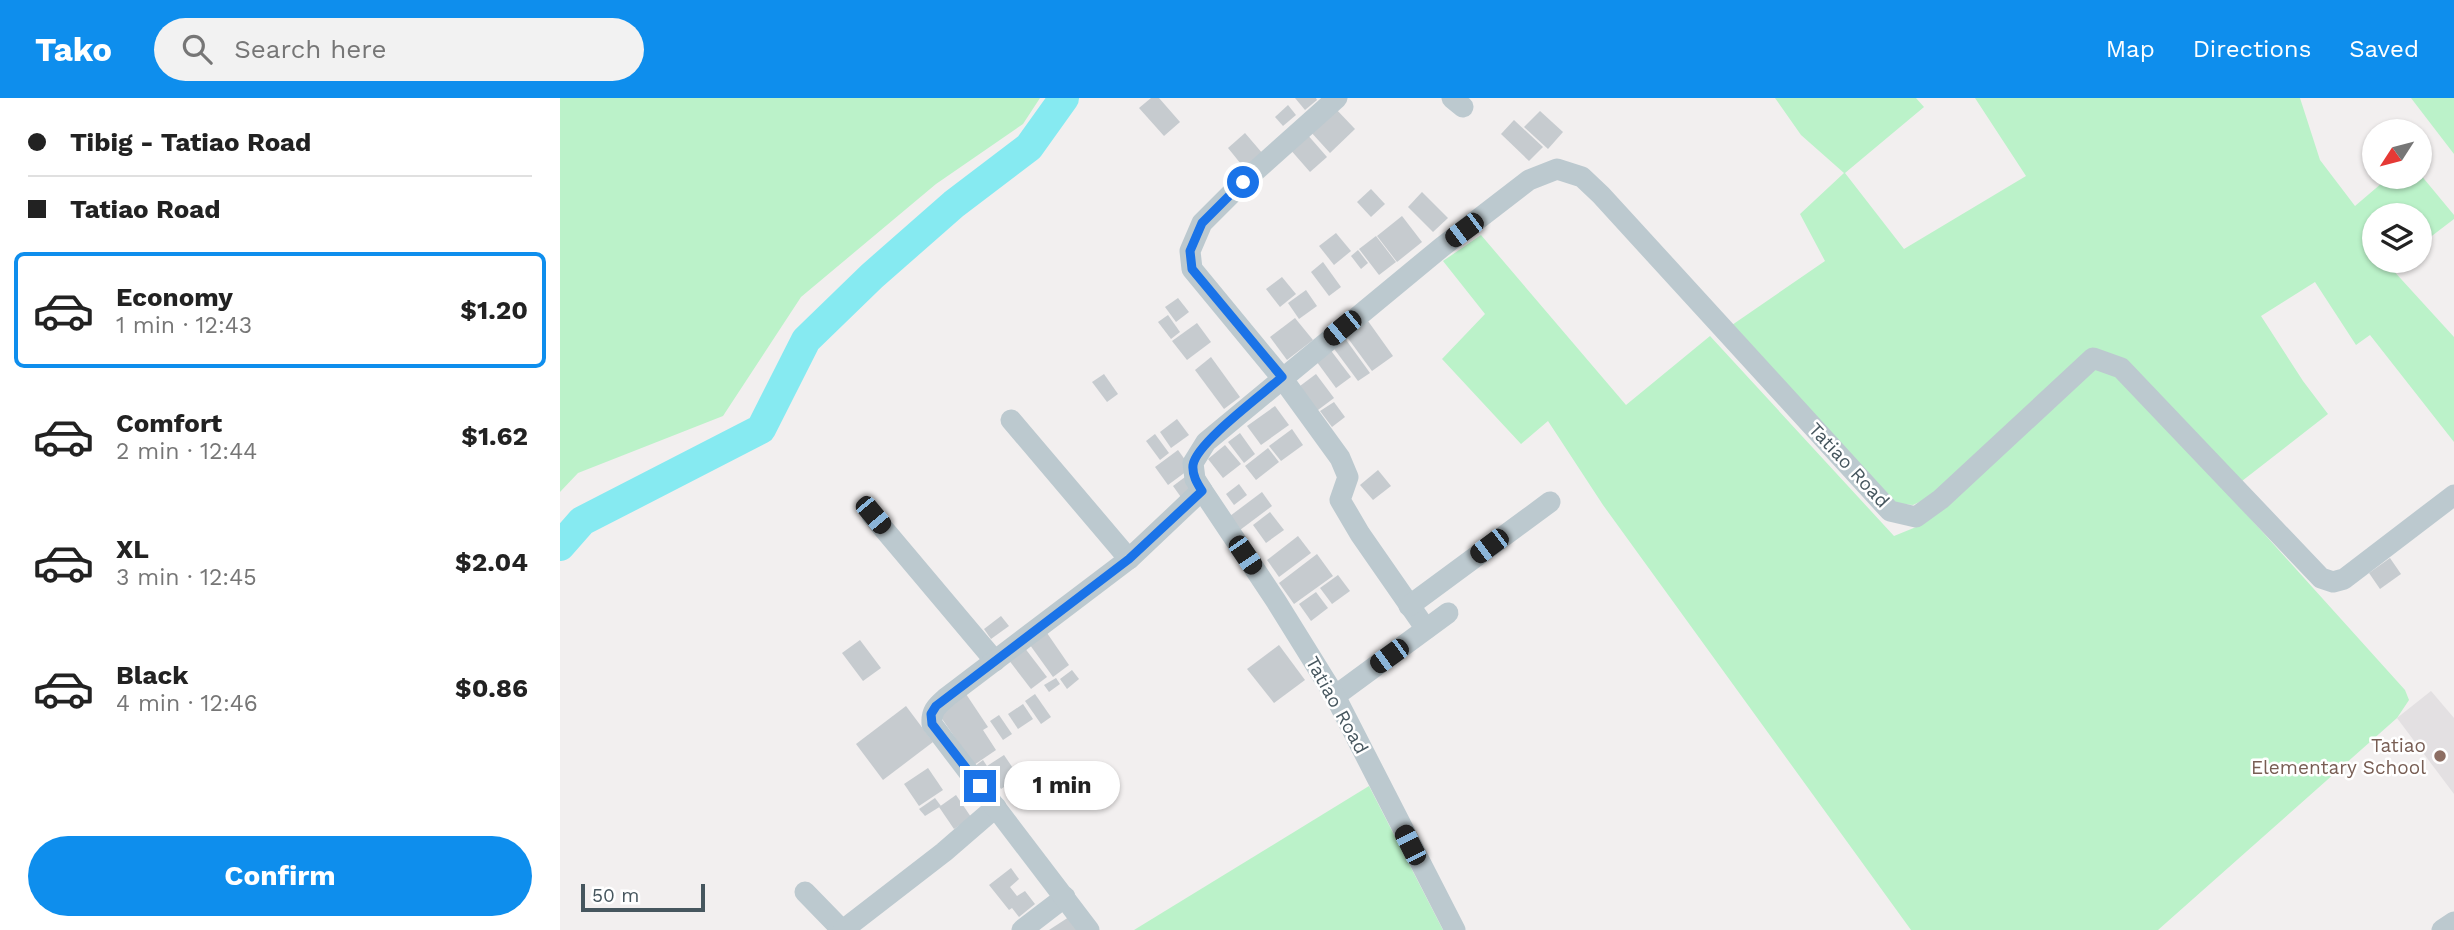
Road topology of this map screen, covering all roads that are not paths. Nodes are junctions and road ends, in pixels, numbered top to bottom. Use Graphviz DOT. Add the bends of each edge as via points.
graph roads {
  1 [pos="1337,98"];
  2 [pos="1282,377"];
  3 [pos="1011,420"];
  4 [pos="1202,491"];
  5 [pos="2454,495"];
  6 [pos="1549,502"];
  7 [pos="873,515"];
  8 [pos="1129,559"];
  9 [pos="1409,606"];
  10 [pos="1448,613"];
  11 [pos="1426,629"];
  12 [pos="995,661"];
  13 [pos="1335,696"];
  14 [pos="996,807"];
  15 [pos="805,892"];
  16 [pos="1065,897"];
  17 [pos="2454,922"];
  18 [pos="842,930"];
  19 [pos="1022,930"];
  20 [pos="1089,930"];
  21 [pos="1455,930"];
  22 [pos="2442,930"];
  1 -- 2 [label="street" via="1202,223 1190,251 1192,269"];
  2 -- 4 [label="street, Tatiao Road" via="1206,442 1193,463"];
  2 -- 5 [label="street, Tatiao Road" via="1530,180 1557,169 1582,177 1601,195 1890,510 1916,517 1941,499 2093,358 2121,368 2321,578 2344,579"];
  2 -- 9 [label="street" via="1340,458 1348,477 1340,500"];
  3 -- 8 [label="street"];
  4 -- 8 [label="street"];
  4 -- 13 [label="street, Tatiao Road"];
  6 -- 9 [label="street"];
  7 -- 12 [label="street"];
  8 -- 12 [label="street"];
  9 -- 11 [label="street"];
  10 -- 11 [label="street"];
  11 -- 13 [label="street"];
  12 -- 14 [label="street" via="931,714 932,724"];
  13 -- 21 [label="street, Tatiao Road"];
  14 -- 16 [label="street"];
  14 -- 18 [label="street"];
  15 -- 18 [label="street"];
  16 -- 19 [label="street"];
  16 -- 20 [label="street"];
  17 -- 22 [label="street"];
}
